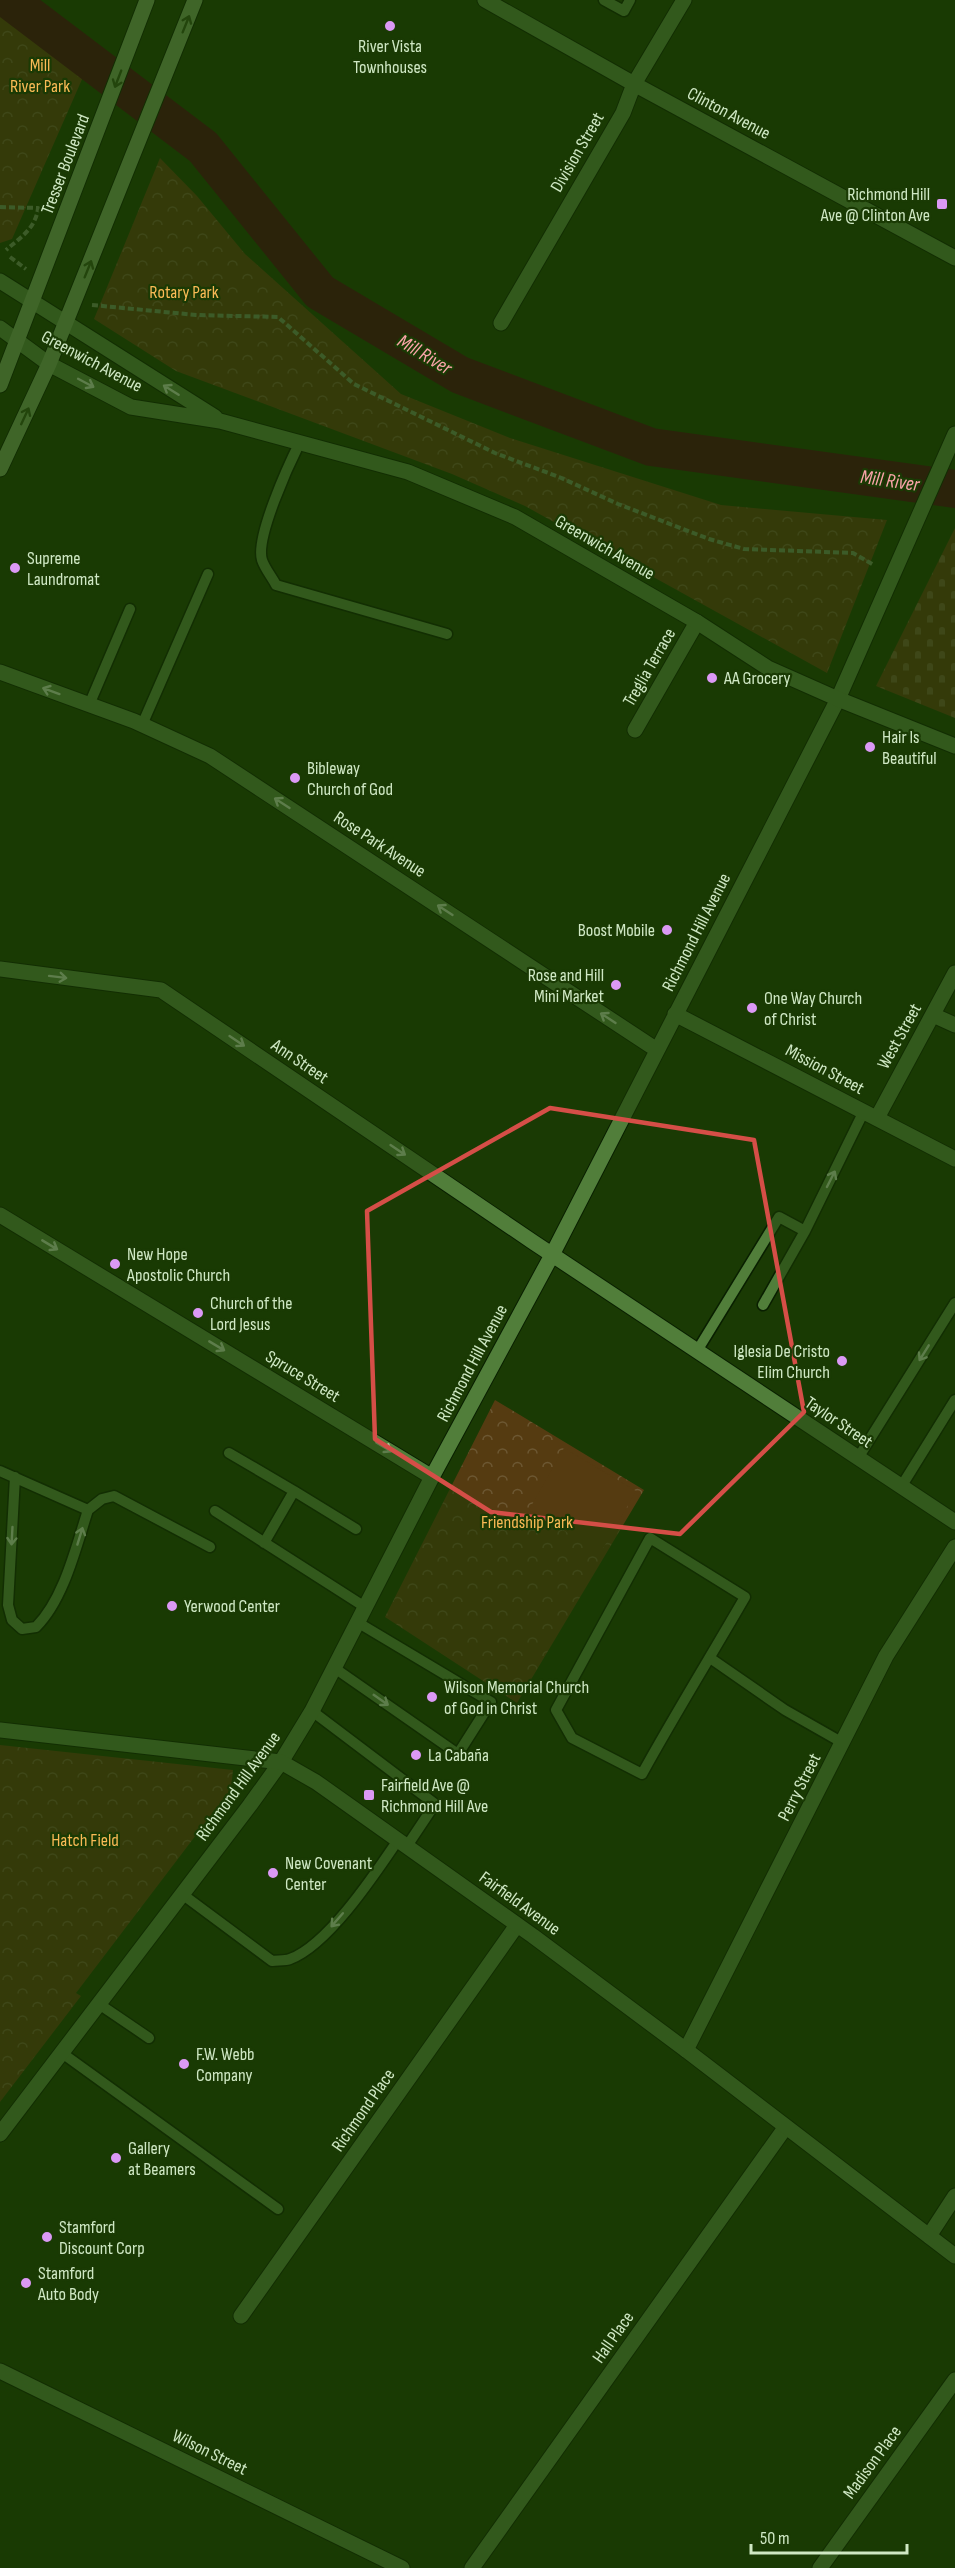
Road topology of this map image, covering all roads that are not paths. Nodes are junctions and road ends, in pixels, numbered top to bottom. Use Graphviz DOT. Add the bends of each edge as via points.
graph roads {
  1 [pos="147,0"];
  2 [pos="195,0"];
  3 [pos="485,0"];
  4 [pos="604,0"];
  5 [pos="630,0"];
  6 [pos="684,0"];
  7 [pos="634,84"];
  8 [pos="955,258"];
  9 [pos="0,281"];
  10 [pos="32,301"];
  11 [pos="501,323"];
  12 [pos="66,324"];
  13 [pos="0,328"];
  14 [pos="18,342"];
  15 [pos="49,364"];
  16 [pos="0,385"];
  17 [pos="220,421"];
  18 [pos="955,434"];
  19 [pos="300,442"];
  20 [pos="0,469"];
  21 [pos="207,574"];
  22 [pos="130,609"];
  23 [pos="697,622"];
  24 [pos="447,634"];
  25 [pos="0,672"];
  26 [pos="838,699"];
  27 [pos="89,705"];
  28 [pos="142,725"];
  29 [pos="635,730"];
  30 [pos="955,746"];
  31 [pos="0,969"];
  32 [pos="955,974"];
  33 [pos="675,1014"];
  34 [pos="933,1015"];
  35 [pos="955,1025"];
  36 [pos="657,1050"];
  37 [pos="871,1115"];
  38 [pos="955,1159"];
  39 [pos="0,1215"];
  40 [pos="805,1231"];
  41 [pos="552,1255"];
  42 [pos="955,1303"];
  43 [pos="763,1305"];
  44 [pos="697,1351"];
  45 [pos="955,1400"];
  46 [pos="229,1452"];
  47 [pos="858,1458"];
  48 [pos="0,1471"];
  49 [pos="15,1477"];
  50 [pos="432,1477"];
  51 [pos="901,1486"];
  52 [pos="294,1491"];
  53 [pos="88,1510"];
  54 [pos="215,1512"];
  55 [pos="955,1522"];
  56 [pos="356,1529"];
  57 [pos="264,1543"];
  58 [pos="210,1547"];
  59 [pos="955,1547"];
  60 [pos="365,1607"];
  61 [pos="357,1622"];
  62 [pos="710,1658"];
  63 [pos="333,1667"];
  64 [pos="312,1711"];
  65 [pos="0,1730"];
  66 [pos="843,1743"];
  67 [pos="281,1762"];
  68 [pos="403,1843"];
  69 [pos="182,1894"];
  70 [pos="517,1925"];
  71 [pos="99,2004"];
  72 [pos="149,2038"];
  73 [pos="686,2050"];
  74 [pos="62,2052"];
  75 [pos="785,2128"];
  76 [pos="0,2134"];
  77 [pos="955,2196"];
  78 [pos="278,2209"];
  79 [pos="929,2236"];
  80 [pos="955,2256"];
  81 [pos="241,2316"];
  82 [pos="0,2371"];
  83 [pos="955,2380"];
  84 [pos="402,2568"];
  85 [pos="472,2568"];
  86 [pos="820,2568"];
  1 -- 10 [label="main road, Tresser Boulevard, one-way"];
  12 -- 2 [label="main road, one-way"];
  3 -- 7 [label="street, Clinton Avenue"];
  4 -- 5 [label="lane" via="624,11"];
  6 -- 7 [label="street, Division Street"];
  7 -- 8 [label="street, Clinton Avenue"];
  7 -- 11 [label="street, Division Street" via="623,113"];
  9 -- 10 [label="street, Greenwich Avenue"];
  10 -- 12 [label="street, Greenwich Avenue"];
  10 -- 14 [label="main road, Tresser Boulevard"];
  12 -- 15 [label="main road"];
  17 -- 12 [label="street, Greenwich Avenue, one-way"];
  13 -- 14 [label="street, Greenwich Avenue"];
  14 -- 15 [label="street, Greenwich Avenue"];
  14 -- 16 [label="main road, Tresser Boulevard"];
  15 -- 17 [label="street, Greenwich Avenue, one-way" via="131,407"];
  20 -- 15 [label="main road, one-way"];
  17 -- 19 [label="street, Greenwich Avenue"];
  18 -- 26 [label="street, Richmond Hill Avenue"];
  19 -- 23 [label="street, Greenwich Avenue" via="408,472 515,518"];
  19 -- 24 [label="lane" via="270,511 264,540 261,559 276,585"];
  21 -- 28 [label="lane"];
  22 -- 27 [label="lane"];
  23 -- 26 [label="street, Greenwich Avenue" via="768,668"];
  23 -- 29 [label="street, Treglia Terrace"];
  27 -- 25 [label="street, Rose Park Avenue, one-way"];
  26 -- 30 [label="street, Greenwich Avenue"];
  26 -- 33 [label="street, Richmond Hill Avenue"];
  27 -- 28 [label="street, Rose Park Avenue"];
  36 -- 28 [label="street, Rose Park Avenue, one-way" via="210,756"];
  31 -- 41 [label="street, Ann Street, one-way" via="161,990"];
  32 -- 34 [label="street, West Street"];
  33 -- 36 [label="street, Richmond Hill Avenue"];
  33 -- 37 [label="street, Mission Street"];
  34 -- 35 [label="street"];
  34 -- 37 [label="street, West Street"];
  36 -- 41 [label="street, Richmond Hill Avenue"];
  37 -- 38 [label="street, Mission Street"];
  40 -- 37 [label="lane, one-way"];
  39 -- 50 [label="street, Spruce Street, one-way"];
  40 -- 43 [label="lane"];
  40 -- 44 [label="lane" via="779,1217"];
  41 -- 44 [label="street, Taylor Street"];
  41 -- 50 [label="street, Richmond Hill Avenue"];
  42 -- 47 [label="lane, one-way"];
  44 -- 47 [label="street, Taylor Street"];
  45 -- 51 [label="lane"];
  46 -- 52 [label="lane"];
  47 -- 51 [label="street, Taylor Street"];
  48 -- 49 [label="lane"];
  49 -- 53 [label="lane"];
  49 -- 53 [label="lane, one-way" via="8,1605 12,1620 22,1629 36,1627 51,1607"];
  50 -- 60 [label="street, Richmond Hill Avenue"];
  51 -- 55 [label="street, Taylor Street"];
  52 -- 56 [label="lane"];
  52 -- 57 [label="lane"];
  53 -- 58 [label="lane" via="102,1499 114,1496"];
  54 -- 57 [label="lane"];
  57 -- 60 [label="lane"];
  59 -- 66 [label="street, Perry Street" via="886,1656"];
  60 -- 61 [label="street, Richmond Hill Avenue"];
  61 -- 63 [label="street, Richmond Hill Avenue"];
  63 -- 61 [label="lane, one-way" via="458,1754 491,1702"];
  62 -- 62 [label="lane" via="745,1597 650,1538 556,1710 572,1738 642,1774"];
  62 -- 66 [label="lane" via="785,1710"];
  63 -- 64 [label="street, Richmond Hill Avenue"];
  64 -- 67 [label="street, Richmond Hill Avenue"];
  64 -- 68 [label="lane" via="435,1804"];
  65 -- 67 [label="street, Fairfield Avenue"];
  66 -- 73 [label="street, Perry Street"];
  67 -- 68 [label="street, Fairfield Avenue"];
  67 -- 69 [label="street, Richmond Hill Avenue"];
  68 -- 69 [label="lane, one-way" via="317,1942 289,1959 272,1960"];
  68 -- 70 [label="street, Fairfield Avenue"];
  69 -- 71 [label="street, Richmond Hill Avenue"];
  70 -- 73 [label="street, Fairfield Avenue"];
  70 -- 81 [label="street, Richmond Place"];
  71 -- 72 [label="lane"];
  71 -- 74 [label="street, Richmond Hill Avenue"];
  73 -- 75 [label="street, Fairfield Avenue"];
  74 -- 76 [label="street, Richmond Hill Avenue"];
  74 -- 78 [label="lane"];
  75 -- 79 [label="street, Fairfield Avenue"];
  75 -- 85 [label="street, Hall Place"];
  77 -- 79 [label="street"];
  79 -- 80 [label="street, Fairfield Avenue"];
  82 -- 84 [label="street, Wilson Street"];
  83 -- 86 [label="street, Madison Place"];
}
